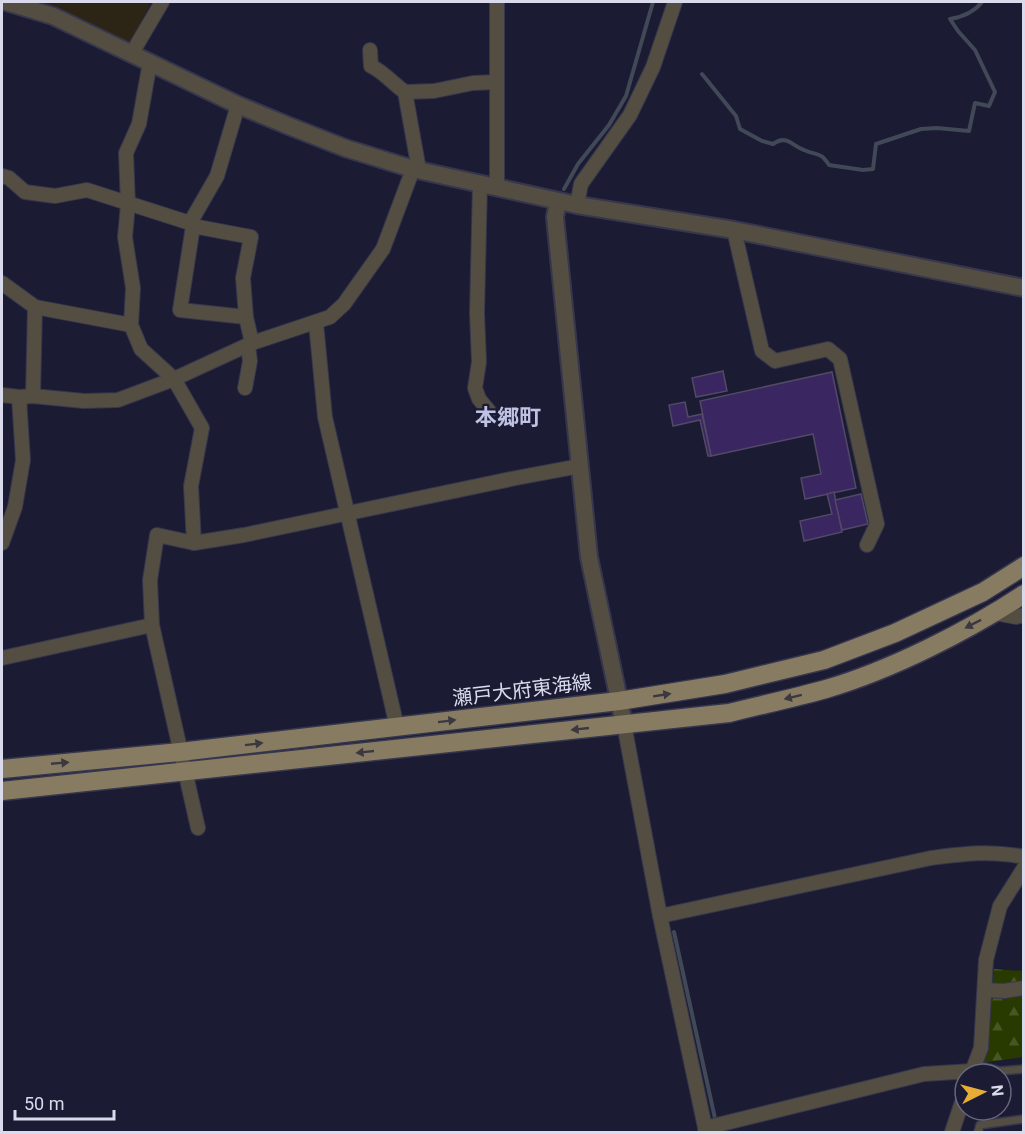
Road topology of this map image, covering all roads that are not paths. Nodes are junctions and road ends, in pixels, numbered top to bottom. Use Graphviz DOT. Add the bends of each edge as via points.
graph roads {
  1 [pos="6,2"];
  2 [pos="162,2"];
  3 [pos="497,2"];
  4 [pos="675,2"];
  5 [pos="370,50"];
  6 [pos="132,53"];
  7 [pos="150,62"];
  8 [pos="497,82"];
  9 [pos="405,92"];
  10 [pos="238,105"];
  11 [pos="416,169"];
  12 [pos="2,176"];
  13 [pos="480,183"];
  14 [pos="497,188"];
  15 [pos="558,201"];
  16 [pos="128,204"];
  17 [pos="577,205"];
  18 [pos="192,224"];
  19 [pos="734,230"];
  20 [pos="2,283"];
  21 [pos="1023,288"];
  22 [pos="35,307"];
  23 [pos="246,316"];
  24 [pos="316,323"];
  25 [pos="131,325"];
  26 [pos="250,344"];
  27 [pos="174,380"];
  28 [pos="244,388"];
  29 [pos="2,395"];
  30 [pos="26,396"];
  31 [pos="489,411"];
  32 [pos="580,466"];
  33 [pos="348,513"];
  34 [pos="2,543"];
  35 [pos="194,543"];
  36 [pos="867,545"];
  37 [pos="1023,566"];
  38 [pos="1023,594"];
  39 [pos="995,613"];
  40 [pos="1023,615"];
  41 [pos="152,625"];
  42 [pos="2,658"];
  43 [pos="619,701"];
  44 [pos="624,724"];
  45 [pos="398,727"];
  46 [pos="180,752"];
  47 [pos="2,768"];
  48 [pos="185,772"];
  49 [pos="2,791"];
  50 [pos="198,828"];
  51 [pos="1023,858"];
  52 [pos="1023,868"];
  53 [pos="660,916"];
  54 [pos="1023,988"];
  55 [pos="985,990"];
  56 [pos="975,1062"];
  57 [pos="953,1072"];
  58 [pos="1023,1119"];
  59 [pos="706,1130"];
  60 [pos="978,1132"];
  1 -- 6 [label="street" via="53,16"];
  2 -- 6 [label="street"];
  3 -- 8 [label="street"];
  4 -- 17 [label="street" via="653,67 630,115 580,184"];
  5 -- 9 [label="street" via="370,66"];
  6 -- 7 [label="street"];
  7 -- 10 [label="street"];
  7 -- 16 [label="street" via="139,124 126,153"];
  8 -- 9 [label="street"];
  8 -- 14 [label="street"];
  9 -- 11 [label="street"];
  10 -- 11 [label="street" via="345,148"];
  10 -- 18 [label="street" via="217,176"];
  11 -- 13 [label="street"];
  11 -- 24 [label="street" via="383,249 344,304"];
  12 -- 16 [label="street" via="9,177 25,192 56,196 87,190"];
  13 -- 14 [label="street"];
  13 -- 31 [label="street" via="480,362 475,388 478,399"];
  14 -- 15 [label="street"];
  15 -- 17 [label="street"];
  15 -- 32 [label="street" via="555,217"];
  16 -- 18 [label="street"];
  16 -- 25 [label="street" via="125,237 133,288"];
  17 -- 19 [label="street"];
  18 -- 23 [label="street" via="251,237 243,278"];
  18 -- 23 [label="street" via="180,310"];
  19 -- 21 [label="street"];
  19 -- 36 [label="street" via="762,351 775,361 828,349 840,359 877,524"];
  20 -- 22 [label="street"];
  22 -- 25 [label="street"];
  22 -- 30 [label="street"];
  23 -- 26 [label="street"];
  24 -- 26 [label="street"];
  24 -- 33 [label="street" via="325,417"];
  25 -- 27 [label="street" via="141,349"];
  26 -- 27 [label="street"];
  26 -- 28 [label="street"];
  27 -- 30 [label="street" via="118,400"];
  27 -- 35 [label="street" via="202,428 191,486"];
  29 -- 30 [label="street"];
  30 -- 34 [label="street" via="23,460 15,507"];
  32 -- 33 [label="street"];
  32 -- 43 [label="street" via="589,557"];
  33 -- 35 [label="street"];
  33 -- 45 [label="street"];
  35 -- 41 [label="street" via="158,535 150,580"];
  43 -- 37 [label="main road, 瀬戸大府東海線, one-way" via="725,684 824,660 895,633 983,592"];
  38 -- 39 [label="main road"];
  39 -- 40 [label="street"];
  39 -- 44 [label="main road, one-way" via="902,660 828,688 729,713"];
  41 -- 42 [label="street"];
  41 -- 46 [label="street"];
  43 -- 44 [label="street"];
  45 -- 43 [label="main road, 瀬戸大府東海線, one-way"];
  44 -- 48 [label="main road, one-way"];
  44 -- 53 [label="street"];
  46 -- 45 [label="main road, 瀬戸大府東海線, one-way"];
  47 -- 46 [label="main road, 瀬戸大府東海線, one-way"];
  46 -- 48 [label="street"];
  48 -- 49 [label="main road"];
  48 -- 50 [label="street"];
  51 -- 53 [label="street" via="972,853 931,858"];
  52 -- 55 [label="street" via="1000,906 986,960"];
  53 -- 59 [label="street"];
  54 -- 55 [label="street"];
  55 -- 56 [label="street" via="981,1048"];
  57 -- 59 [label="street" via="924,1074"];
  58 -- 60 [label="lane" via="980,1125"];
}
